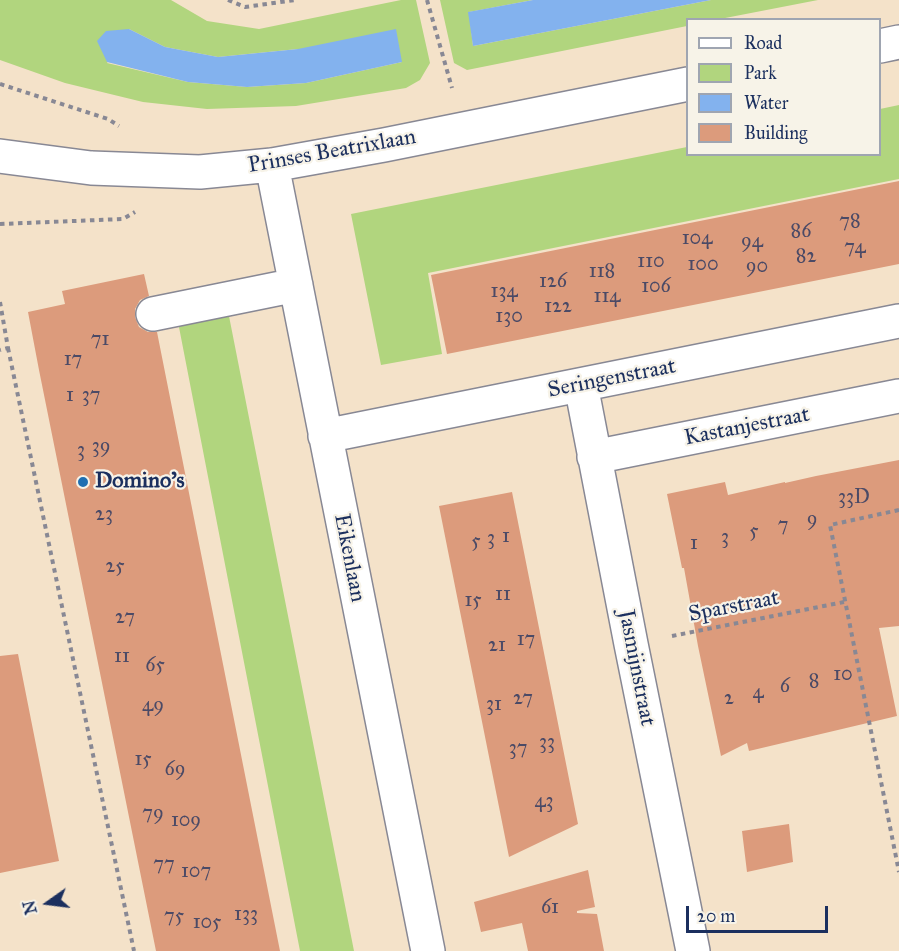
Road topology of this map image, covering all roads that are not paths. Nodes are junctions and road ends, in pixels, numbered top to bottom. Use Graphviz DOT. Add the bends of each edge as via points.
graph roads {
  1 [pos="899,42"];
  2 [pos="881,46"];
  3 [pos="686,84"];
  4 [pos="0,156"];
  5 [pos="272,165"];
  6 [pos="296,285"];
  7 [pos="153,314"];
  8 [pos="899,321"];
  9 [pos="581,385"];
  10 [pos="899,396"];
  11 [pos="325,436"];
  12 [pos="594,457"];
  13 [pos="428,951"];
  14 [pos="693,951"];
  1 -- 2 [label="street"];
  3 -- 5 [label="street, Prinses Beatrixlaan"];
  4 -- 5 [label="street, Prinses Beatrixlaan" via="91,168 200,172"];
  5 -- 6 [label="street, Eikenlaan"];
  6 -- 7 [label="street"];
  6 -- 11 [label="street, Eikenlaan"];
  8 -- 9 [label="street, Seringenstraat"];
  9 -- 11 [label="street, Seringenstraat"];
  9 -- 12 [label="street, Jasmijnstraat"];
  10 -- 12 [label="street, Kastanjestraat"];
  11 -- 13 [label="street, Eikenlaan"];
  12 -- 14 [label="street, Jasmijnstraat"];
}
